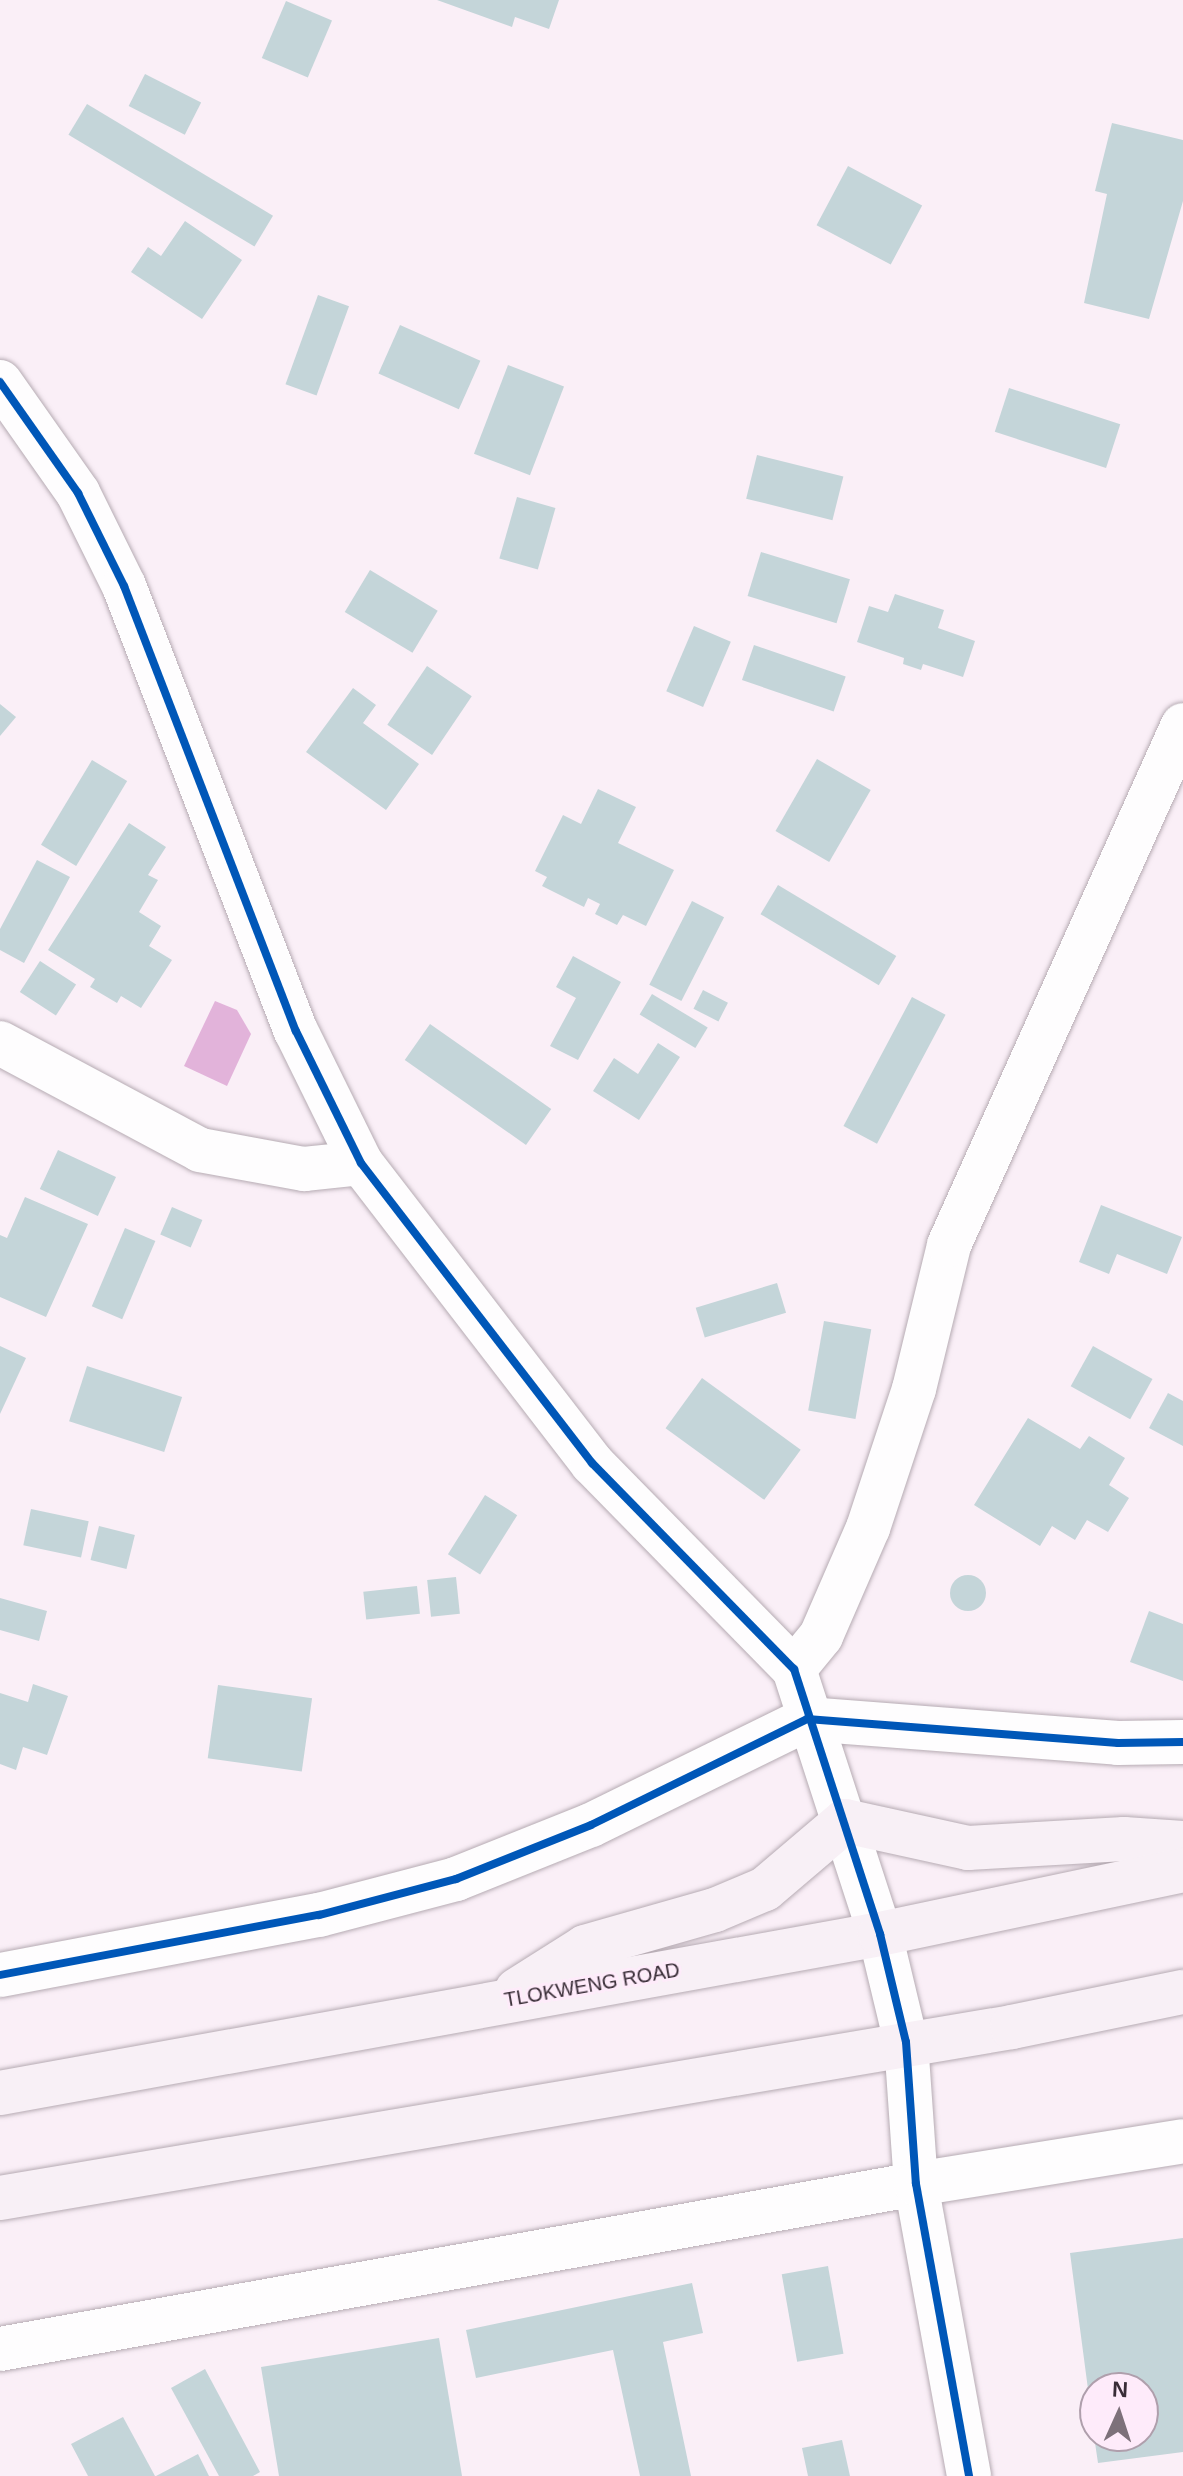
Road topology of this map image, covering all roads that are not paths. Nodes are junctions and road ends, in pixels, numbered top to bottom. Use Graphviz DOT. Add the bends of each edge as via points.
graph roads {
  1 [pos="0,382"];
  2 [pos="1183,725"];
  3 [pos="0,1043"];
  4 [pos="361,1163"];
  5 [pos="794,1669"];
  6 [pos="807,1719"];
  7 [pos="1183,1742"];
  8 [pos="845,1821"];
  9 [pos="1183,1843"];
  10 [pos="1183,1870"];
  11 [pos="880,1934"];
  12 [pos="0,1975"];
  13 [pos="1183,1992"];
  14 [pos="494,2003"];
  15 [pos="906,2042"];
  16 [pos="0,2093"];
  17 [pos="1183,2141"];
  18 [pos="916,2184"];
  19 [pos="0,2198"];
  20 [pos="0,2349"];
  21 [pos="969,2476"];
  1 -- 4 [label="street" via="78,493 124,586 296,1031"];
  2 -- 5 [label="street" via="949,1245 914,1389 868,1528 821,1636"];
  3 -- 4 [label="street" via="200,1150 304,1169"];
  4 -- 5 [label="street" via="592,1463"];
  5 -- 6 [label="street"];
  6 -- 7 [label="street" via="1118,1743"];
  6 -- 8 [label="street"];
  6 -- 12 [label="street" via="591,1825 456,1879 319,1915"];
  8 -- 9 [label="main road" via="968,1848 1124,1839"];
  8 -- 11 [label="street"];
  8 -- 14 [label="main road" via="765,1889 715,1910 585,1947"];
  10 -- 11 [label="main road, TLOKWENG ROAD"];
  11 -- 14 [label="main road, TLOKWENG ROAD"];
  11 -- 15 [label="street"];
  13 -- 15 [label="main road"];
  14 -- 16 [label="main road, TLOKWENG ROAD"];
  15 -- 18 [label="street"];
  15 -- 19 [label="main road"];
  17 -- 18 [label="street"];
  18 -- 20 [label="street"];
  18 -- 21 [label="street"];
}
